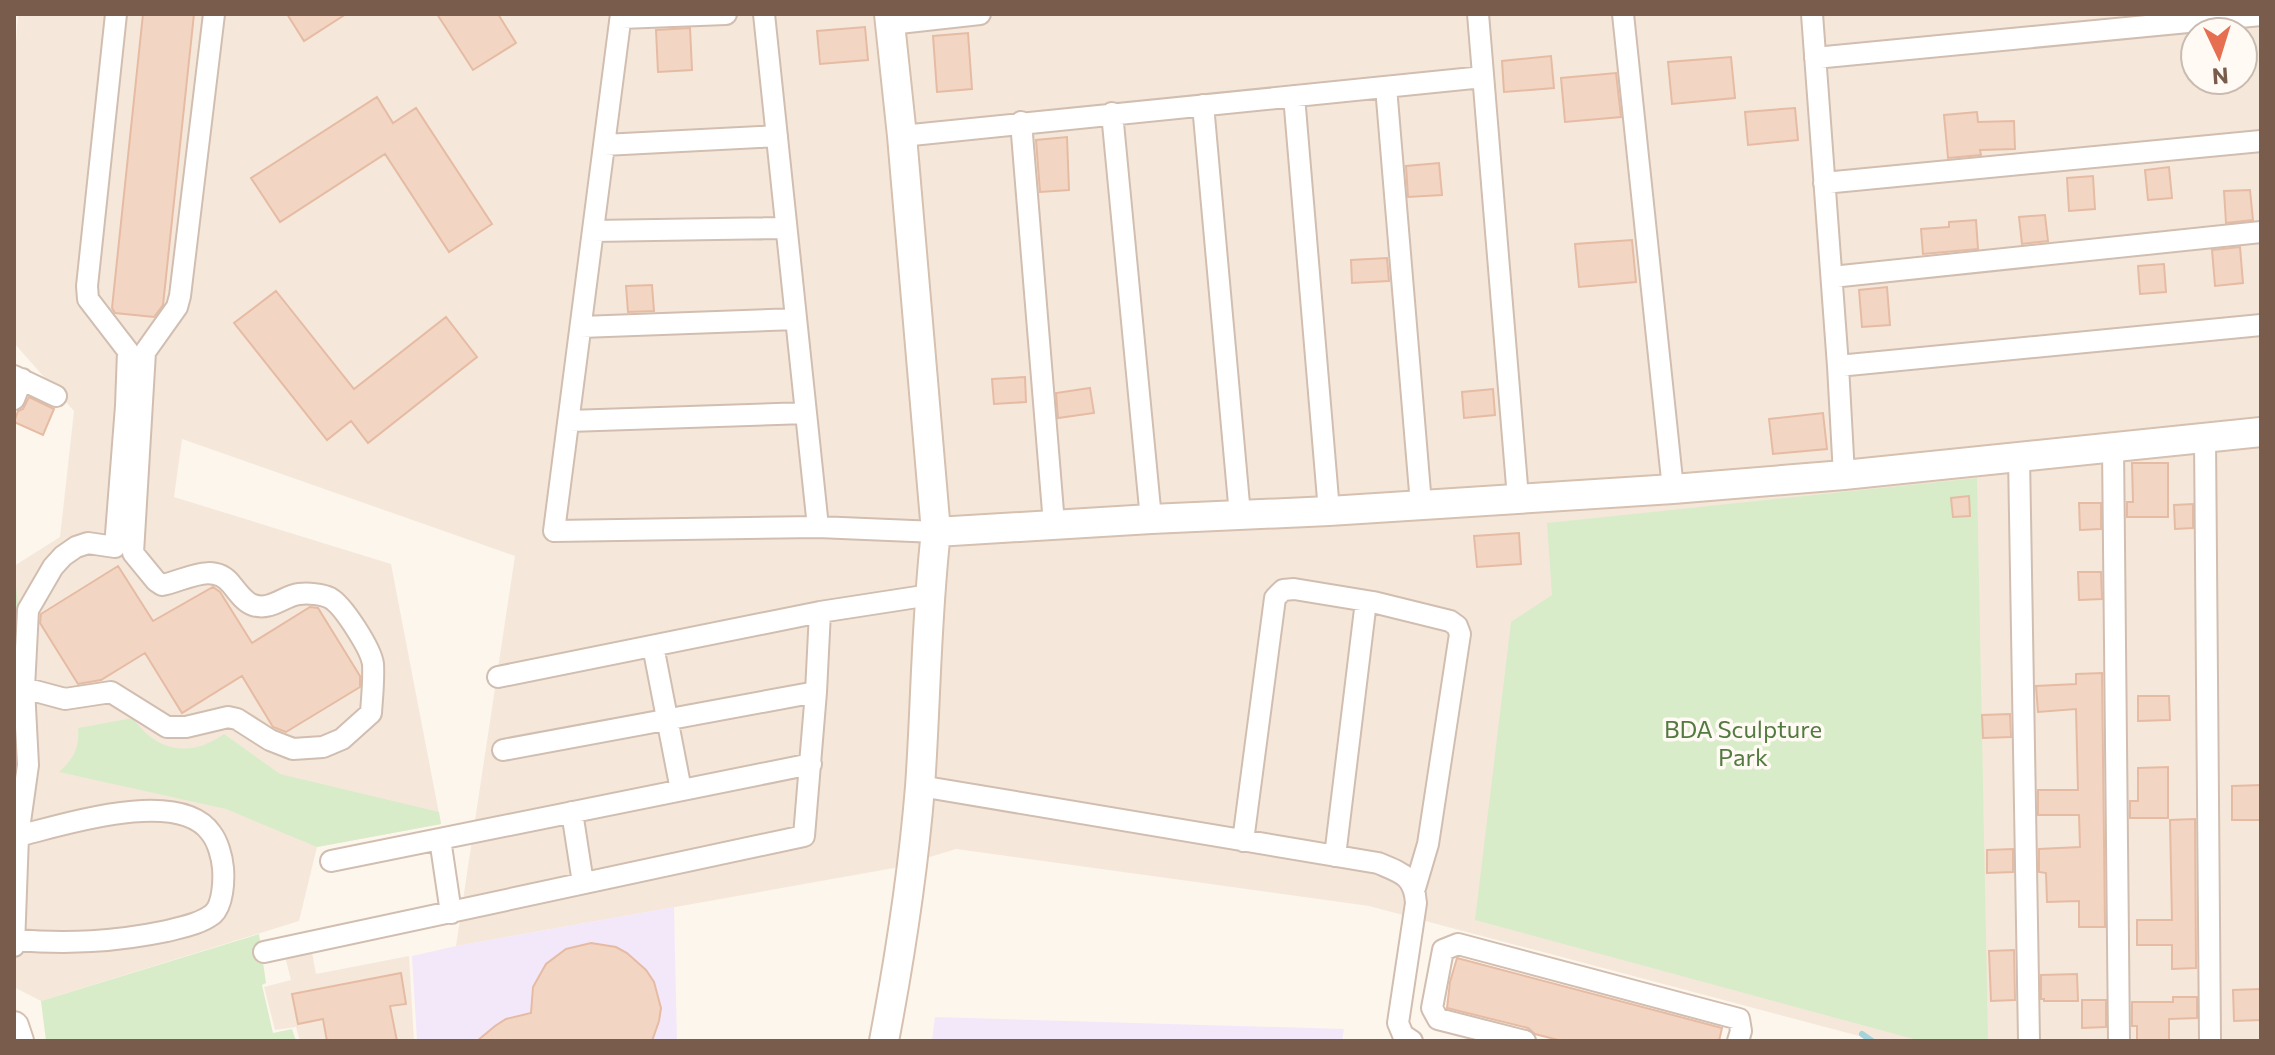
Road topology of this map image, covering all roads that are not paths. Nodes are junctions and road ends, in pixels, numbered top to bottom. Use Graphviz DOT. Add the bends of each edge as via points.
graph roads {
  1 [pos="116,14"];
  2 [pos="214,14"];
  3 [pos="726,14"];
  4 [pos="764,14"];
  5 [pos="980,14"];
  6 [pos="1478,14"];
  7 [pos="1623,14"];
  8 [pos="1812,14"];
  9 [pos="2261,15"];
  10 [pos="621,16"];
  11 [pos="889,19"];
  12 [pos="1815,58"];
  13 [pos="1483,77"];
  14 [pos="1386,87"];
  15 [pos="1294,96"];
  16 [pos="1203,105"];
  17 [pos="1112,113"];
  18 [pos="1021,122"];
  19 [pos="777,136"];
  20 [pos="902,136"];
  21 [pos="2261,141"];
  22 [pos="604,145"];
  23 [pos="1824,183"];
  24 [pos="786,228"];
  25 [pos="593,231"];
  26 [pos="2261,232"];
  27 [pos="1832,277"];
  28 [pos="796,319"];
  29 [pos="2261,325"];
  30 [pos="581,327"];
  31 [pos="1838,366"];
  32 [pos="18,378"];
  33 [pos="56,396"];
  34 [pos="14,399"];
  35 [pos="135,400"];
  36 [pos="806,413"];
  37 [pos="569,421"];
  38 [pos="2261,432"];
  39 [pos="2205,438"];
  40 [pos="2113,446"];
  41 [pos="2019,456"];
  42 [pos="1844,475"];
  43 [pos="1673,489"];
  44 [pos="1518,498"];
  45 [pos="1421,504"];
  46 [pos="1329,511"];
  47 [pos="1240,515"];
  48 [pos="125,518"];
  49 [pos="1151,519"];
  50 [pos="1054,524"];
  51 [pos="818,527"];
  52 [pos="936,532"];
  53 [pos="931,583"];
  54 [pos="1366,601"];
  55 [pos="820,612"];
  56 [pos="653,646"];
  57 [pos="498,677"];
  58 [pos="24,688"];
  59 [pos="816,692"];
  60 [pos="667,719"];
  61 [pos="503,750"];
  62 [pos="811,764"];
  63 [pos="920,786"];
  64 [pos="681,790"];
  65 [pos="572,812"];
  66 [pos="18,836"];
  67 [pos="440,839"];
  68 [pos="1243,841"];
  69 [pos="1335,856"];
  70 [pos="331,861"];
  71 [pos="583,883"];
  72 [pos="1415,888"];
  73 [pos="451,913"];
  74 [pos="15,940"];
  75 [pos="14,946"];
  76 [pos="264,952"];
  77 [pos="884,1041"];
  78 [pos="1412,1041"];
  79 [pos="1525,1041"];
  80 [pos="1738,1041"];
  81 [pos="2029,1041"];
  82 [pos="2119,1041"];
  83 [pos="2210,1041"];
  1 -- 35 [label="street" via="87,286 88,299 128,351"];
  2 -- 35 [label="street" via="180,296 145,352"];
  3 -- 10 [label="street"];
  4 -- 19 [label="street"];
  5 -- 11 [label="street"];
  6 -- 13 [label="street"];
  7 -- 43 [label="street"];
  8 -- 12 [label="street"];
  9 -- 12 [label="street"];
  10 -- 22 [label="street"];
  11 -- 20 [label="street"];
  12 -- 23 [label="street"];
  13 -- 14 [label="street"];
  13 -- 44 [label="street"];
  14 -- 15 [label="street"];
  14 -- 45 [label="street"];
  15 -- 16 [label="street"];
  15 -- 46 [label="street"];
  16 -- 17 [label="street"];
  16 -- 47 [label="street"];
  17 -- 18 [label="street"];
  17 -- 49 [label="street"];
  18 -- 20 [label="street"];
  18 -- 50 [label="street"];
  19 -- 22 [label="street"];
  19 -- 24 [label="street"];
  20 -- 52 [label="street"];
  21 -- 23 [label="street"];
  22 -- 25 [label="street"];
  23 -- 27 [label="street"];
  24 -- 25 [label="street"];
  24 -- 28 [label="street"];
  25 -- 30 [label="street"];
  26 -- 27 [label="street"];
  27 -- 31 [label="street"];
  28 -- 30 [label="street"];
  28 -- 36 [label="street"];
  29 -- 31 [label="street"];
  30 -- 37 [label="street"];
  31 -- 42 [label="street"];
  32 -- 33 [label="street"];
  32 -- 34 [label="street"];
  35 -- 48 [label="street"];
  36 -- 37 [label="street"];
  36 -- 51 [label="street"];
  37 -- 51 [label="street" via="554,531"];
  38 -- 39 [label="street"];
  39 -- 40 [label="street"];
  39 -- 83 [label="street"];
  40 -- 41 [label="street"];
  40 -- 82 [label="street"];
  41 -- 42 [label="street"];
  41 -- 81 [label="street"];
  42 -- 43 [label="street"];
  43 -- 44 [label="street"];
  44 -- 45 [label="street"];
  45 -- 46 [label="street"];
  46 -- 47 [label="street"];
  47 -- 49 [label="street"];
  48 -- 58 [label="street" via="115,547 88,543 53,567 28,610"];
  48 -- 58 [label="street" via="133,553 162,585 213,574 227,579 252,605 271,606 297,594 329,597 345,611 373,661 371,713 342,739 323,747 293,749 237,719 167,727 111,692 65,699"];
  49 -- 50 [label="street"];
  50 -- 52 [label="street"];
  51 -- 52 [label="street"];
  52 -- 53 [label="street"];
  53 -- 55 [label="street"];
  53 -- 63 [label="street"];
  54 -- 68 [label="street" via="1294,589 1275,598"];
  54 -- 69 [label="street"];
  54 -- 72 [label="street" via="1450,621 1460,634 1428,844"];
  55 -- 56 [label="street"];
  55 -- 59 [label="street"];
  56 -- 57 [label="street"];
  56 -- 60 [label="street"];
  58 -- 66 [label="street" via="28,765"];
  59 -- 60 [label="street"];
  59 -- 62 [label="street"];
  60 -- 61 [label="street"];
  60 -- 64 [label="street"];
  62 -- 64 [label="street"];
  62 -- 71 [label="street" via="804,836"];
  63 -- 68 [label="street"];
  63 -- 77 [label="street" via="912,873"];
  64 -- 65 [label="street"];
  65 -- 67 [label="street"];
  65 -- 71 [label="street"];
  66 -- 74 [label="street"];
  66 -- 74 [label="street" via="90,817 159,810 193,819 211,832 223,870 217,911 183,927 102,942"];
  67 -- 70 [label="street"];
  67 -- 73 [label="street"];
  68 -- 69 [label="street"];
  69 -- 72 [label="street" via="1378,863 1405,875"];
  71 -- 73 [label="street"];
  72 -- 78 [label="street" via="1398,1023"];
  73 -- 76 [label="street"];
  74 -- 75 [label="street"];
  79 -- 80 [label="street" via="1438,1019 1432,1008 1443,950 1458,944 1739,1019"];
}
